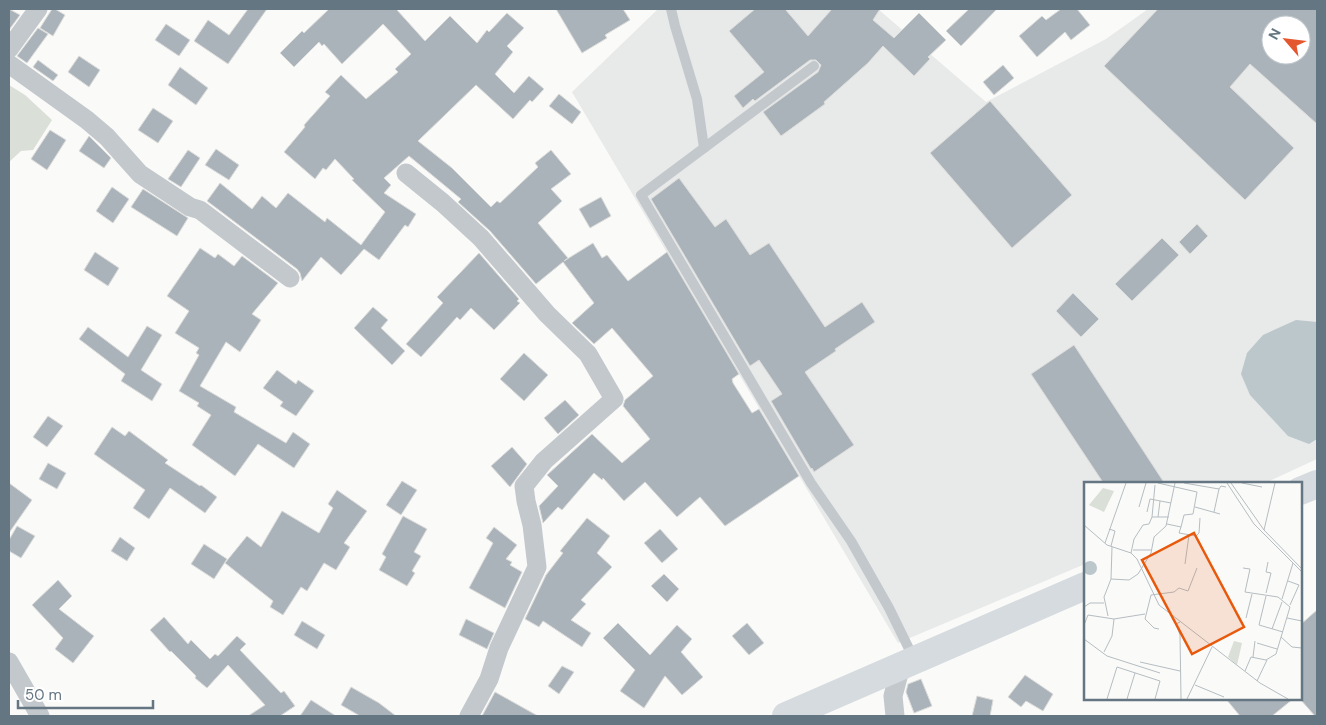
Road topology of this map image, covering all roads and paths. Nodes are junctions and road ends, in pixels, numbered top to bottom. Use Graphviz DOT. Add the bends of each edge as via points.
graph roads {
  1 [pos="38,9"];
  2 [pos="671,9"];
  3 [pos="9,49"];
  4 [pos="9,64"];
  5 [pos="814,66"];
  6 [pos="704,148"];
  7 [pos="406,173"];
  8 [pos="290,278"];
  9 [pos="1317,484"];
  10 [pos="1301,491"];
  11 [pos="1084,586"];
  12 [pos="9,662"];
  13 [pos="908,663"];
  14 [pos="40,716"];
  15 [pos="469,716"];
  16 [pos="786,716"];
  17 [pos="895,716"];
  1 -- 3 [label="street"];
  2 -- 6 [label="lane" via="697,99"];
  4 -- 8 [label="street" via="87,120 140,174 190,208 200,210"];
  5 -- 6 [label="lane"];
  6 -- 13 [label="lane" via="641,195 811,483 851,541 889,608"];
  7 -- 15 [label="street" via="481,238 547,314 588,354 614,399 544,461 524,486 538,567 499,648 489,679"];
  9 -- 10 [label="main road"];
  11 -- 13 [label="main road"];
  12 -- 14 [label="street"];
  13 -- 16 [label="main road"];
  13 -- 17 [label="street" via="893,696"];
}
